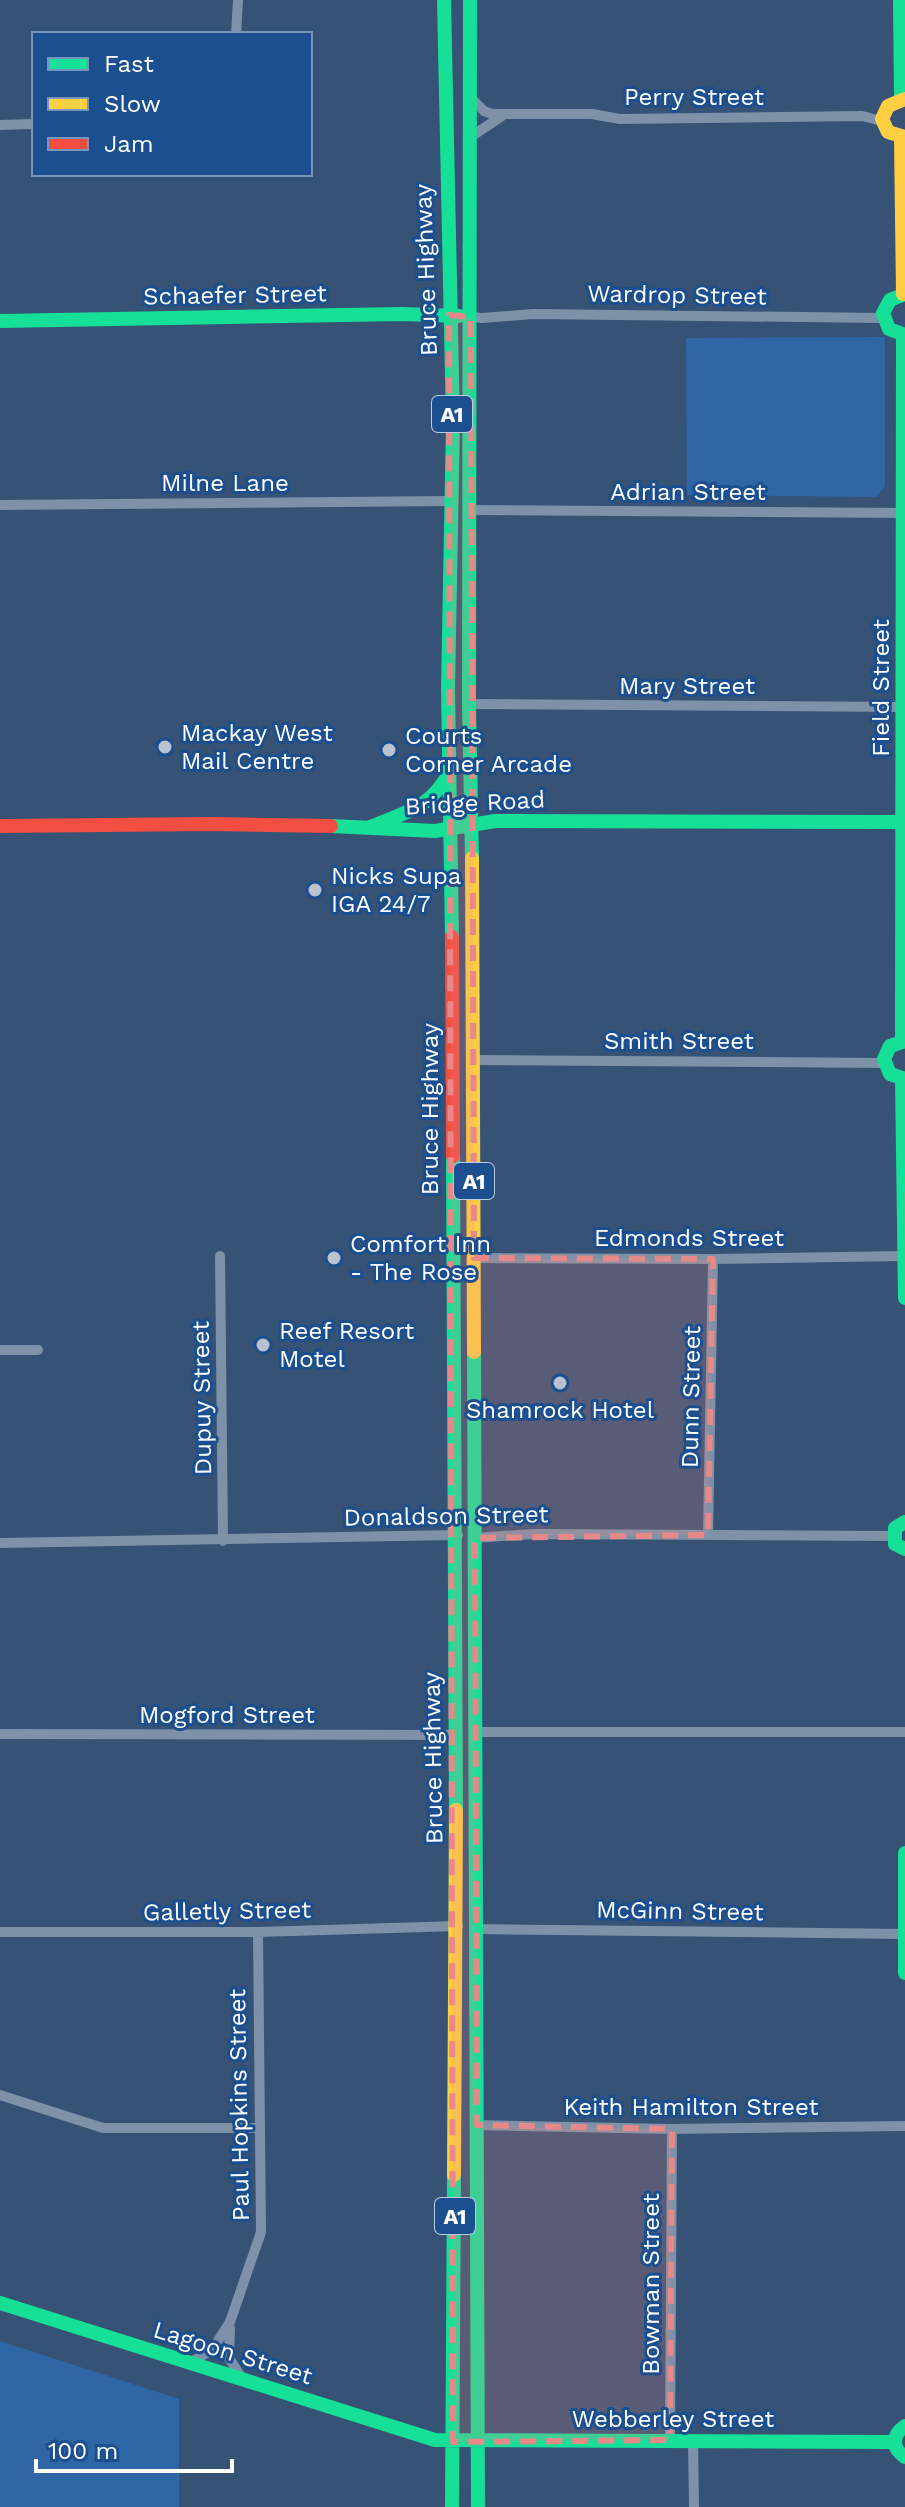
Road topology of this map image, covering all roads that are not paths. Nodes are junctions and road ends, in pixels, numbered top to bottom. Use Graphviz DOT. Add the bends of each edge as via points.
graph roads {
  1 [pos="238,0"];
  2 [pos="444,0"];
  3 [pos="470,0"];
  4 [pos="900,0"];
  5 [pos="236,32"];
  6 [pos="470,97"];
  7 [pos="903,99"];
  8 [pos="507,114"];
  9 [pos="882,121"];
  10 [pos="32,124"];
  11 [pos="0,125"];
  12 [pos="903,137"];
  13 [pos="470,138"];
  14 [pos="904,294"];
  15 [pos="449,315"];
  16 [pos="471,317"];
  17 [pos="883,318"];
  18 [pos="0,321"];
  19 [pos="904,335"];
  20 [pos="450,501"];
  21 [pos="0,505"];
  22 [pos="471,510"];
  23 [pos="904,513"];
  24 [pos="469,704"];
  25 [pos="904,707"];
  26 [pos="451,770"];
  27 [pos="904,822"];
  28 [pos="472,824"];
  29 [pos="0,826"];
  30 [pos="370,827"];
  31 [pos="451,829"];
  32 [pos="904,1041"];
  33 [pos="473,1060"];
  34 [pos="884,1063"];
  35 [pos="904,1079"];
  36 [pos="220,1256"];
  37 [pos="905,1256"];
  38 [pos="474,1258"];
  39 [pos="713,1259"];
  40 [pos="905,1298"];
  41 [pos="0,1350"];
  42 [pos="38,1350"];
  43 [pos="905,1522"];
  44 [pos="454,1534"];
  45 [pos="708,1535"];
  46 [pos="893,1536"];
  47 [pos="475,1538"];
  48 [pos="223,1541"];
  49 [pos="0,1543"];
  50 [pos="905,1549"];
  51 [pos="476,1732"];
  52 [pos="905,1732"];
  53 [pos="0,1734"];
  54 [pos="454,1735"];
  55 [pos="905,1853"];
  56 [pos="455,1926"];
  57 [pos="477,1929"];
  58 [pos="0,1932"];
  59 [pos="258,1932"];
  60 [pos="905,1934"];
  61 [pos="905,1973"];
  62 [pos="0,2095"];
  63 [pos="477,2125"];
  64 [pos="905,2126"];
  65 [pos="259,2128"];
  66 [pos="672,2129"];
  67 [pos="0,2303"];
  68 [pos="230,2322"];
  69 [pos="189,2363"];
  70 [pos="241,2377"];
  71 [pos="905,2426"];
  72 [pos="670,2440"];
  73 [pos="693,2440"];
  74 [pos="453,2442"];
  75 [pos="478,2442"];
  76 [pos="894,2442"];
  77 [pos="905,2457"];
  78 [pos="452,2507"];
  79 [pos="478,2507"];
  80 [pos="694,2507"];
  1 -- 5 [label="street"];
  2 -- 15 [label="main road, Bruce Highway / A1"];
  3 -- 6 [label="main road, Bruce Highway / A1"];
  4 -- 7 [label="main road"];
  6 -- 8 [label="street, Perry Street" via="484,111"];
  6 -- 13 [label="main road, Bruce Highway / A1"];
  7 -- 9 [label="main road" via="888,104"];
  8 -- 9 [label="street, Perry Street" via="620,119 862,116"];
  8 -- 13 [label="street"];
  9 -- 12 [label="main road" via="887,132"];
  10 -- 11 [label="street"];
  12 -- 14 [label="main road"];
  13 -- 16 [label="main road, Bruce Highway / A1"];
  14 -- 17 [label="main road" via="890,300"];
  15 -- 16 [label="main road, Schaefer Street"];
  15 -- 18 [label="main road, Schaefer Street"];
  15 -- 20 [label="main road, Bruce Highway / A1"];
  16 -- 17 [label="street, Wardrop Street"];
  16 -- 22 [label="main road, Bruce Highway / A1"];
  17 -- 19 [label="main road" via="889,329"];
  19 -- 23 [label="main road, Field Street"];
  20 -- 21 [label="street, Milne Lane"];
  20 -- 26 [label="main road, Bruce Highway / A1"];
  22 -- 23 [label="street, Adrian Street"];
  22 -- 24 [label="main road, Bruce Highway / A1"];
  23 -- 25 [label="main road, Field Street"];
  24 -- 25 [label="street, Mary Street"];
  24 -- 28 [label="main road, Bruce Highway / A1"];
  25 -- 27 [label="main road, Field Street"];
  26 -- 30 [label="main road" via="422,808"];
  26 -- 31 [label="main road, Bruce Highway / A1"];
  27 -- 28 [label="main road, Bridge Road"];
  27 -- 32 [label="main road, Field Street"];
  28 -- 31 [label="main road, Bridge Road"];
  28 -- 33 [label="main road, Bruce Highway / A1"];
  29 -- 30 [label="main road, Bridge Road"];
  30 -- 31 [label="main road, Bridge Road"];
  31 -- 44 [label="main road, Bruce Highway / A1"];
  32 -- 34 [label="main road" via="890,1046"];
  33 -- 34 [label="street, Smith Street"];
  33 -- 38 [label="main road, Bruce Highway / A1"];
  34 -- 35 [label="main road" via="890,1074"];
  35 -- 37 [label="main road"];
  36 -- 48 [label="street, Dupuy Street"];
  37 -- 39 [label="street, Edmonds Street"];
  37 -- 40 [label="main road"];
  38 -- 39 [label="street, Edmonds Street"];
  38 -- 47 [label="main road, Bruce Highway / A1"];
  39 -- 45 [label="street, Dunn Street"];
  41 -- 42 [label="street"];
  43 -- 46 [label="main road"];
  44 -- 47 [label="street, Donaldson Street"];
  44 -- 48 [label="street, Donaldson Street"];
  44 -- 54 [label="main road, Bruce Highway / A1"];
  45 -- 46 [label="street, Donaldson Street"];
  45 -- 47 [label="street, Donaldson Street"];
  46 -- 50 [label="main road"];
  47 -- 51 [label="main road, Bruce Highway / A1"];
  48 -- 49 [label="street, Donaldson Street"];
  51 -- 52 [label="street"];
  51 -- 57 [label="main road, Bruce Highway / A1"];
  53 -- 54 [label="street, Mogford Street"];
  54 -- 56 [label="main road, Bruce Highway / A1"];
  55 -- 60 [label="main road"];
  56 -- 57 [label="street, McGinn Street"];
  56 -- 59 [label="street, Galletly Street"];
  56 -- 74 [label="main road, Bruce Highway / A1"];
  57 -- 60 [label="street, McGinn Street"];
  57 -- 63 [label="main road, Bruce Highway / A1"];
  58 -- 59 [label="street, Galletly Street"];
  59 -- 65 [label="street, Paul Hopkins Street"];
  60 -- 61 [label="main road"];
  62 -- 65 [label="street" via="103,2128"];
  63 -- 66 [label="street, Keith Hamilton Street"];
  63 -- 75 [label="main road, Bruce Highway / A1"];
  64 -- 66 [label="street, Keith Hamilton Street"];
  65 -- 68 [label="street, Paul Hopkins Street" via="261,2232"];
  66 -- 72 [label="street, Bowman Street"];
  67 -- 69 [label="main road, Lagoon Street"];
  68 -- 69 [label="street, Paul Hopkins Street" via="212,2350"];
  68 -- 70 [label="street, Paul Hopkins Street" via="229,2358"];
  69 -- 70 [label="main road, Lagoon Street"];
  70 -- 74 [label="main road, Lagoon Street"];
  71 -- 76 [label="main road"];
  72 -- 73 [label="main road, Webberley Street"];
  72 -- 75 [label="main road, Webberley Street"];
  73 -- 76 [label="main road, Webberley Street"];
  73 -- 80 [label="street"];
  74 -- 75 [label="main road, Webberley Street"];
  74 -- 78 [label="main road, Bruce Highway / A1"];
  75 -- 79 [label="main road, Bruce Highway / A1"];
  76 -- 77 [label="main road"];
}
